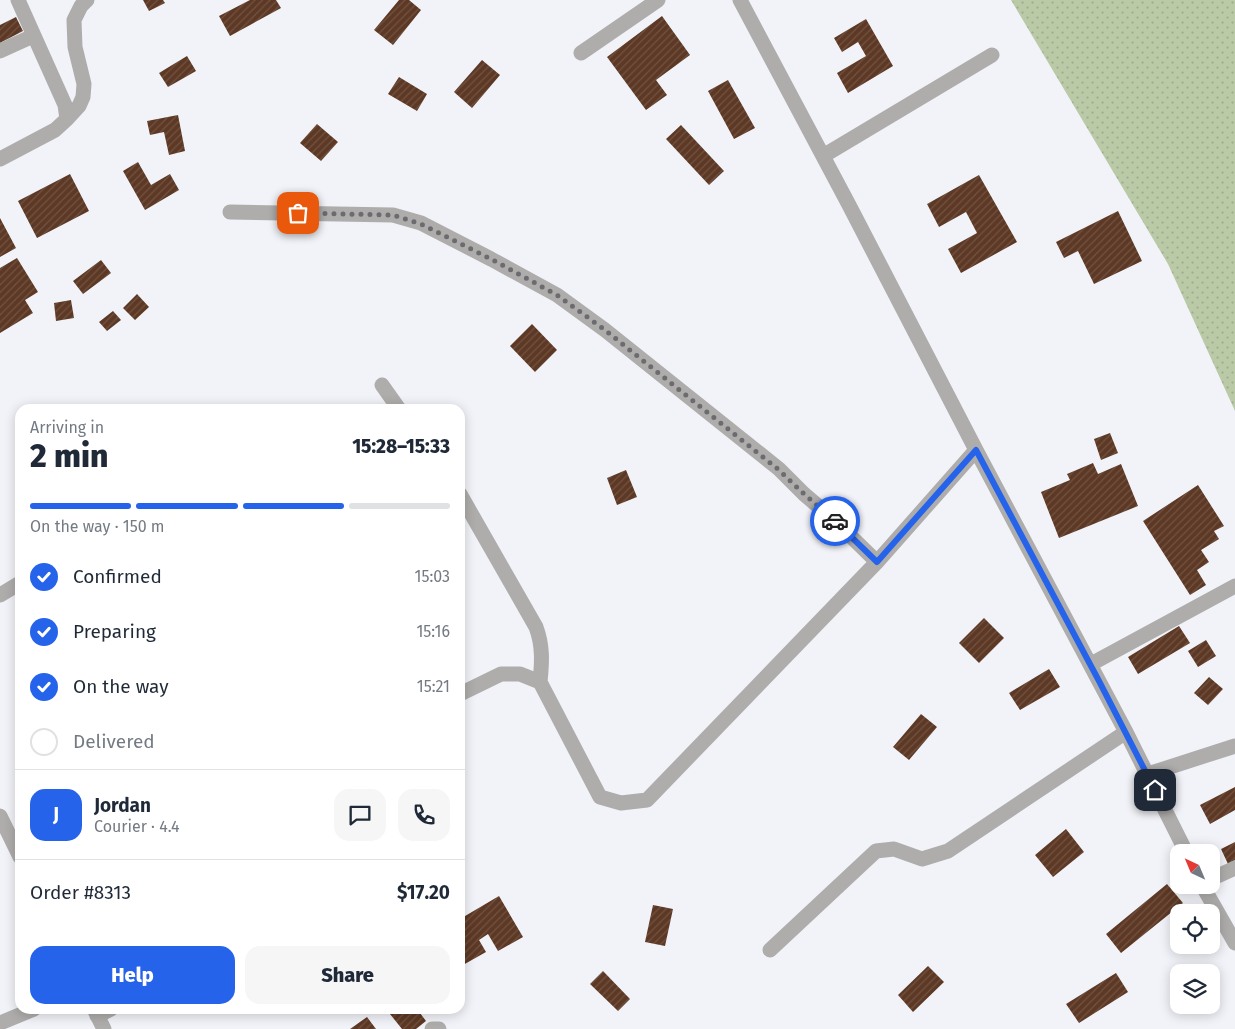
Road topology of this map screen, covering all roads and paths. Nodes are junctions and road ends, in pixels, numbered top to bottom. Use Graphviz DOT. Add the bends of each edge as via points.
graph roads {
  1 [pos="18,0"];
  2 [pos="87,0"];
  3 [pos="658,0"];
  4 [pos="740,0"];
  5 [pos="33,36"];
  6 [pos="0,52"];
  7 [pos="581,54"];
  8 [pos="992,55"];
  9 [pos="67,119"];
  10 [pos="823,156"];
  11 [pos="0,159"];
  12 [pos="230,212"];
  13 [pos="382,385"];
  14 [pos="395,404"];
  15 [pos="976,450"];
  16 [pos="465,503"];
  17 [pos="877,562"];
  18 [pos="15,586"];
  19 [pos="1235,586"];
  20 [pos="0,595"];
  21 [pos="1090,664"];
  22 [pos="540,682"];
  23 [pos="465,692"];
  24 [pos="1126,732"];
  25 [pos="1235,746"];
  26 [pos="1148,774"];
  27 [pos="0,816"];
  28 [pos="1182,844"];
  29 [pos="15,847"];
  30 [pos="1235,868"];
  31 [pos="1220,875"];
  32 [pos="1207,894"];
  33 [pos="1235,943"];
  34 [pos="770,950"];
  35 [pos="22,1014"];
  36 [pos="0,1023"];
  37 [pos="432,1029"];
  38 [pos="439,1029"];
  1 -- 5 [label="street"];
  2 -- 9 [label="street" via="74,20 75,47 84,84 83,97"];
  3 -- 7 [label="street"];
  4 -- 10 [label="street"];
  5 -- 6 [label="street"];
  5 -- 9 [label="street" via="65,105"];
  8 -- 10 [label="street"];
  9 -- 11 [label="street" via="55,130"];
  10 -- 15 [label="street"];
  12 -- 17 [label="street" via="393,215 421,224 491,259 557,295 605,330 779,470"];
  13 -- 14 [label="street"];
  15 -- 17 [label="street"];
  15 -- 21 [label="street"];
  16 -- 22 [label="street" via="536,627 543,654"];
  17 -- 22 [label="street" via="647,800 621,803 600,797"];
  18 -- 20 [label="street"];
  19 -- 21 [label="street"];
  21 -- 24 [label="street"];
  22 -- 23 [label="street" via="520,674 501,674"];
  24 -- 26 [label="street"];
  24 -- 34 [label="street" via="948,851 922,860 894,849 876,851"];
  25 -- 26 [label="street"];
  26 -- 28 [label="street"];
  27 -- 29 [label="street"];
  30 -- 31 [label="street"];
  32 -- 33 [label="street"];
  35 -- 36 [label="street"];
  37 -- 38 [label="street"];
}
